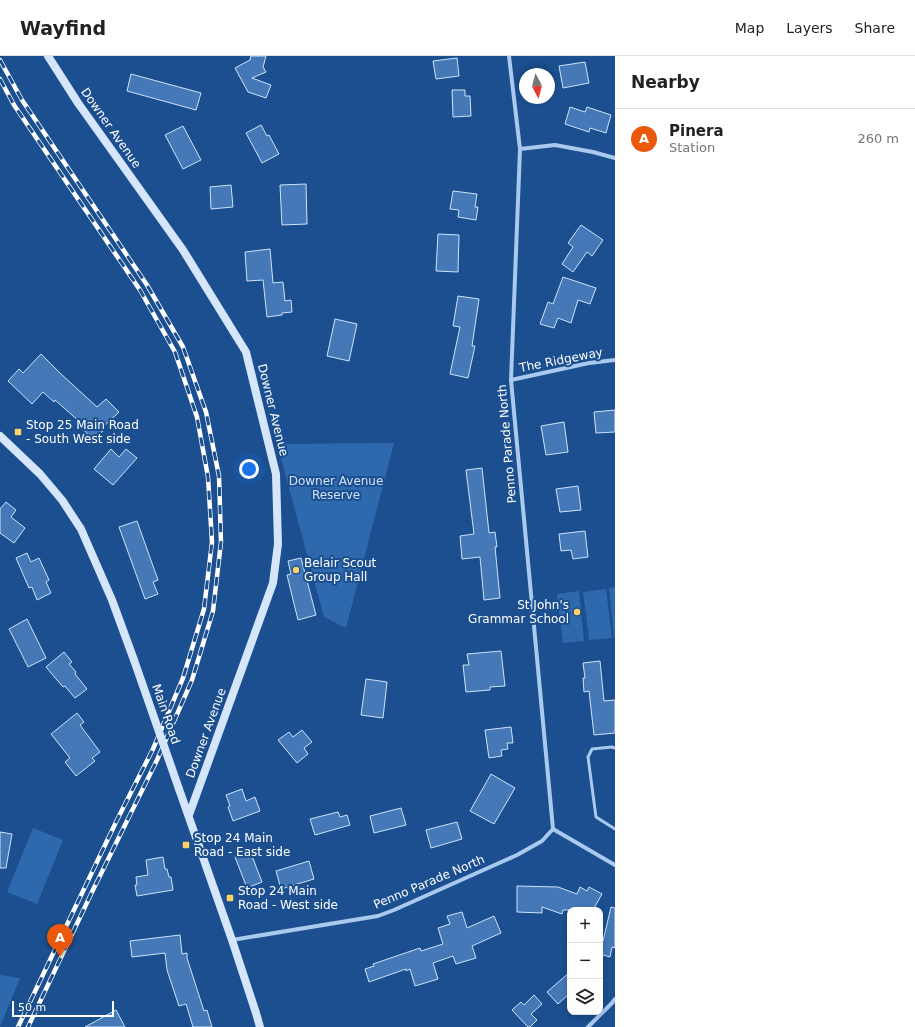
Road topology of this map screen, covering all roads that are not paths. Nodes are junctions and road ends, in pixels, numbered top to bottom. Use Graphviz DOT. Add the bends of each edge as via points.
graph roads {
  1 [pos="48,56"];
  2 [pos="509,56"];
  3 [pos="520,149"];
  4 [pos="615,158"];
  5 [pos="615,360"];
  6 [pos="511,380"];
  7 [pos="0,436"];
  8 [pos="615,748"];
  9 [pos="189,815"];
  10 [pos="553,829"];
  11 [pos="615,829"];
  12 [pos="615,865"];
  13 [pos="232,940"];
  14 [pos="615,999"];
  15 [pos="260,1027"];
  16 [pos="588,1027"];
  1 -- 9 [label="street, Downer Avenue" via="78,103 183,250 246,352 276,474 278,544 273,583"];
  2 -- 3 [label="street, Penno Parade North"];
  3 -- 4 [label="street" via="555,145"];
  3 -- 6 [label="street, Penno Parade North"];
  5 -- 6 [label="street, The Ridgeway"];
  6 -- 10 [label="street, Penno Parade North"];
  7 -- 9 [label="street, Main Road, bridge" via="40,474 62,500 81,529 112,600"];
  8 -- 11 [label="lane" via="592,749 588,757 596,817"];
  9 -- 13 [label="street, Main Road"];
  10 -- 12 [label="street"];
  10 -- 13 [label="street, Penno Parade North" via="542,841 517,855 378,916"];
  13 -- 15 [label="street, Main Road"];
  14 -- 16 [label="street"];
}
